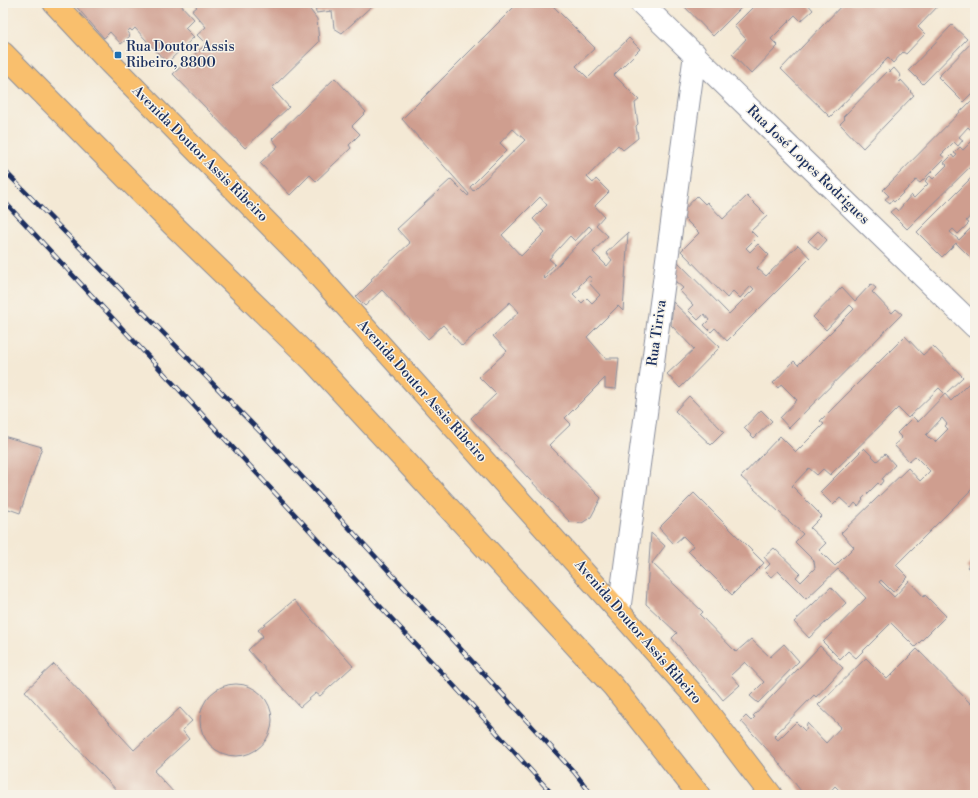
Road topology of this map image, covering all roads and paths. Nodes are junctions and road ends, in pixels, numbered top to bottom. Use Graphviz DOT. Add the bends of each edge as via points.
graph roads {
  1 [pos="54,3"];
  2 [pos="641,3"];
  3 [pos="3,53"];
  4 [pos="694,54"];
  5 [pos="975,327"];
  6 [pos="619,611"];
  7 [pos="699,795"];
  8 [pos="772,795"];
  1 -- 6 [label="main road, Avenida Doutor Assis Ribeiro" via="309,265"];
  2 -- 4 [label="street, Rua José Lopes Rodrigues"];
  3 -- 7 [label="main road" via="173,225 314,362 613,686"];
  4 -- 5 [label="street, Rua José Lopes Rodrigues"];
  4 -- 6 [label="street, Rua Tiriva"];
  6 -- 8 [label="main road, Avenida Doutor Assis Ribeiro" via="700,702"];
}
